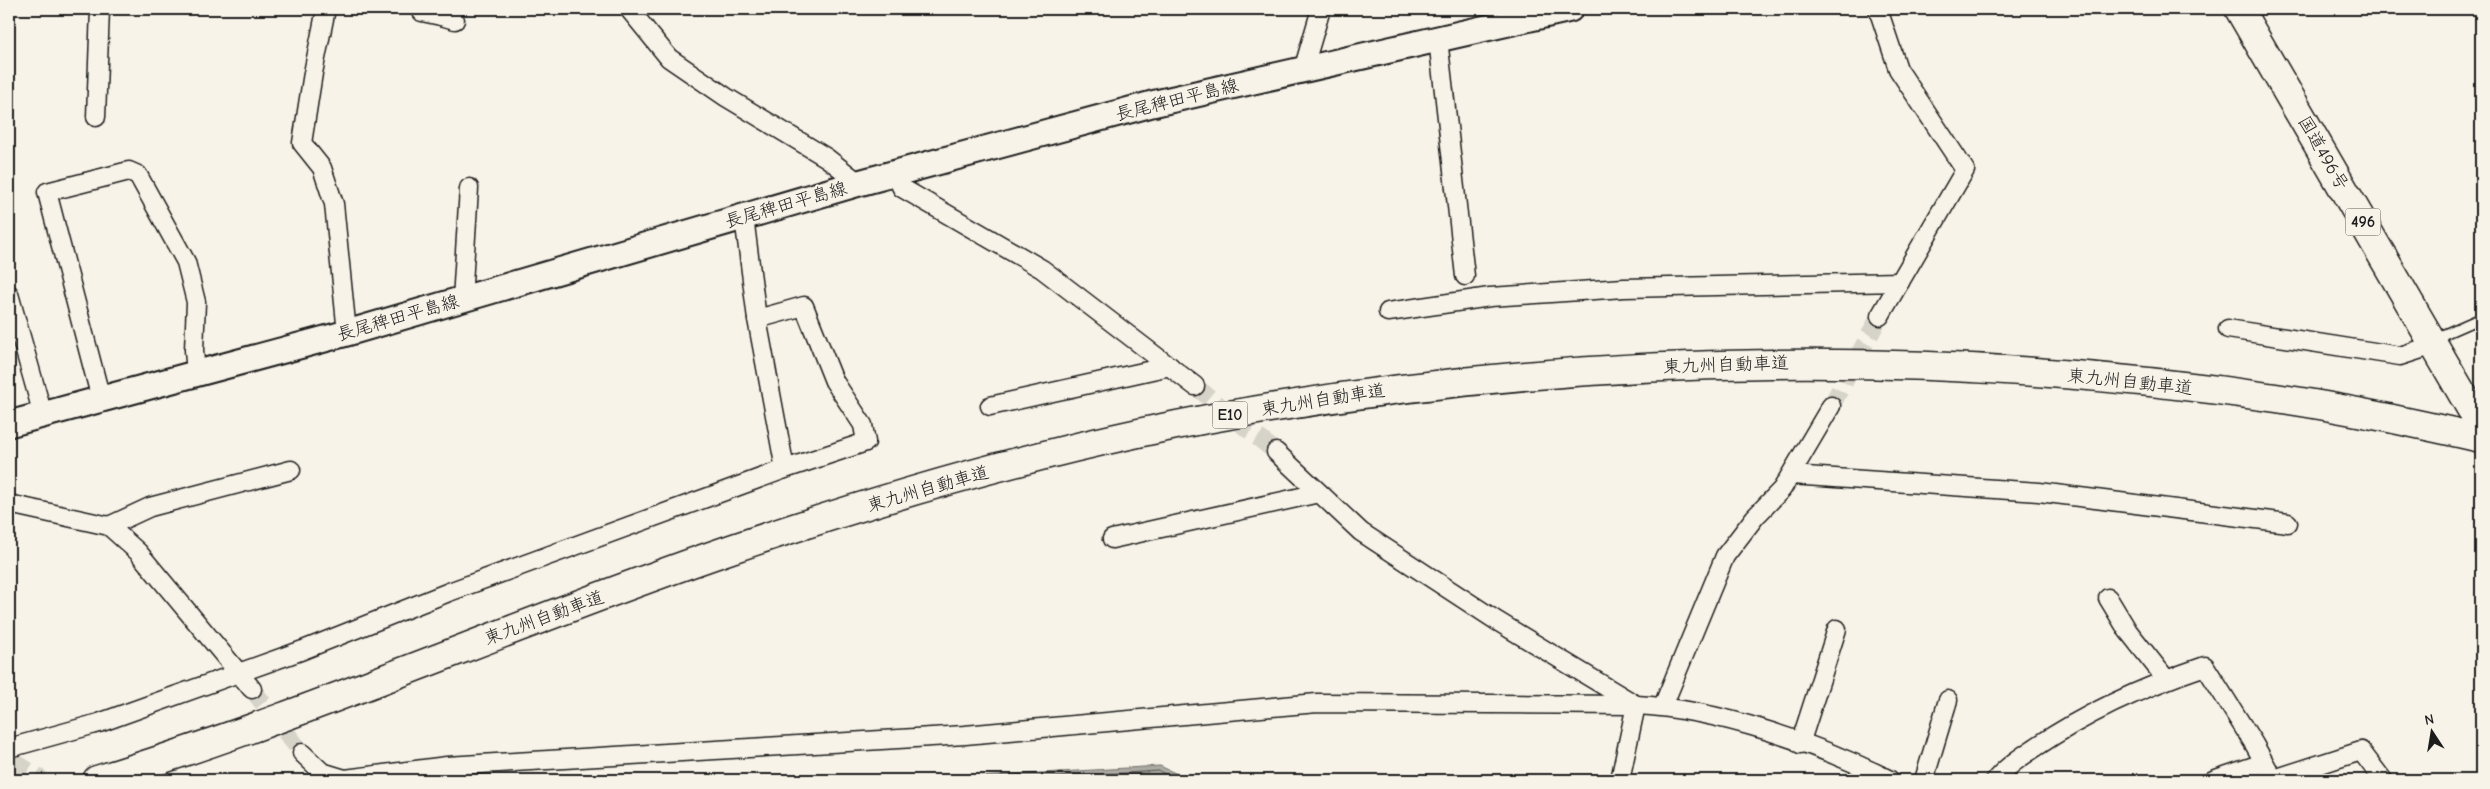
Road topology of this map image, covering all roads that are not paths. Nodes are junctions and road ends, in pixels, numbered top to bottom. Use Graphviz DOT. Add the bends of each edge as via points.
graph roads {
  1 [pos="100,9"];
  2 [pos="326,9"];
  3 [pos="629,9"];
  4 [pos="1321,9"];
  5 [pos="1565,9"];
  6 [pos="1878,9"];
  7 [pos="2239,9"];
  8 [pos="422,12"];
  9 [pos="446,15"];
  10 [pos="1438,39"];
  11 [pos="1303,70"];
  12 [pos="96,117"];
  13 [pos="895,174"];
  14 [pos="859,183"];
  15 [pos="469,188"];
  16 [pos="744,217"];
  17 [pos="1466,276"];
  18 [pos="1900,282"];
  19 [pos="9,294"];
  20 [pos="462,300"];
  21 [pos="1388,312"];
  22 [pos="1880,316"];
  23 [pos="2481,318"];
  24 [pos="756,320"];
  25 [pos="2228,329"];
  26 [pos="347,333"];
  27 [pos="2432,342"];
  28 [pos="1170,366"];
  29 [pos="196,374"];
  30 [pos="1195,386"];
  31 [pos="101,399"];
  32 [pos="990,406"];
  33 [pos="1830,406"];
  34 [pos="43,415"];
  35 [pos="9,424"];
  36 [pos="2481,426"];
  37 [pos="2481,438"];
  38 [pos="1276,452"];
  39 [pos="785,469"];
  40 [pos="291,470"];
  41 [pos="1791,475"];
  42 [pos="1319,493"];
  43 [pos="9,504"];
  44 [pos="2288,523"];
  45 [pos="109,526"];
  46 [pos="1112,538"];
  47 [pos="2108,598"];
  48 [pos="1837,629"];
  49 [pos="238,673"];
  50 [pos="2166,679"];
  51 [pos="252,689"];
  52 [pos="1948,700"];
  53 [pos="1636,705"];
  54 [pos="1663,706"];
  55 [pos="1800,744"];
  56 [pos="302,753"];
  57 [pos="10,756"];
  58 [pos="2264,763"];
  59 [pos="374,777"];
  60 [pos="97,780"];
  61 [pos="1620,780"];
  62 [pos="1890,780"];
  63 [pos="1924,780"];
  64 [pos="1994,780"];
  65 [pos="2213,780"];
  66 [pos="2274,780"];
  67 [pos="2383,780"];
  1 -- 12 [label="street"];
  2 -- 26 [label="street" via="302,143 322,168 334,204"];
  3 -- 14 [label="street" via="669,58 726,98 827,158"];
  4 -- 11 [label="street"];
  5 -- 10 [label="main road, 長尾稗田平島線"];
  6 -- 18 [label="street" via="1898,70 1965,170"];
  7 -- 27 [label="highway, 国道496号 / 496"];
  8 -- 9 [label="street"];
  10 -- 11 [label="main road, 長尾稗田平島線"];
  10 -- 17 [label="street"];
  11 -- 13 [label="main road, 長尾稗田平島線" via="1152,104"];
  13 -- 14 [label="main road, 長尾稗田平島線"];
  13 -- 28 [label="street" via="902,188 1042,269"];
  14 -- 16 [label="main road, 長尾稗田平島線"];
  15 -- 20 [label="street"];
  16 -- 20 [label="main road, 長尾稗田平島線"];
  16 -- 24 [label="street"];
  18 -- 21 [label="street" via="1624,288 1490,297"];
  18 -- 22 [label="street"];
  19 -- 34 [label="street"];
  20 -- 26 [label="main road, 長尾稗田平島線"];
  23 -- 27 [label="lane"];
  24 -- 39 [label="street"];
  24 -- 39 [label="street" via="804,306 834,381 863,425 866,442"];
  25 -- 27 [label="street" via="2400,356"];
  26 -- 29 [label="main road, 長尾稗田平島線"];
  27 -- 36 [label="highway, 国道496号 / 496"];
  28 -- 30 [label="street"];
  28 -- 32 [label="street"];
  29 -- 31 [label="main road, 長尾稗田平島線"];
  29 -- 31 [label="street" via="196,302 186,262 138,175 129,171 47,192"];
  31 -- 34 [label="main road, 長尾稗田平島線"];
  33 -- 41 [label="street"];
  34 -- 35 [label="main road, 長尾稗田平島線"];
  37 -- 60 [label="highway, 東九州自動車道 / E10" via="2277,398 2121,379 1952,366 1797,363 1659,367 1523,374 1387,390 1292,404 1116,438 928,487 744,545 243,730"];
  38 -- 42 [label="street"];
  39 -- 49 [label="street"];
  40 -- 45 [label="street" via="150,507"];
  41 -- 44 [label="street" via="2039,492"];
  41 -- 54 [label="street" via="1725,556"];
  42 -- 46 [label="street"];
  42 -- 53 [label="street" via="1361,532 1497,621"];
  43 -- 45 [label="street"];
  45 -- 49 [label="street" via="138,552"];
  47 -- 50 [label="street" via="2128,631"];
  48 -- 55 [label="street"];
  49 -- 51 [label="street"];
  49 -- 57 [label="street"];
  50 -- 58 [label="street" via="2206,666"];
  50 -- 64 [label="street" via="2142,688 2055,734"];
  52 -- 63 [label="street"];
  53 -- 54 [label="street"];
  53 -- 59 [label="street" via="1317,703 965,735 447,766"];
  53 -- 61 [label="street"];
  54 -- 55 [label="street" via="1747,726"];
  55 -- 62 [label="street" via="1849,760"];
  56 -- 59 [label="street" via="322,772 345,778"];
  58 -- 65 [label="street"];
  58 -- 66 [label="street"];
  66 -- 67 [label="street" via="2361,751"];
}
